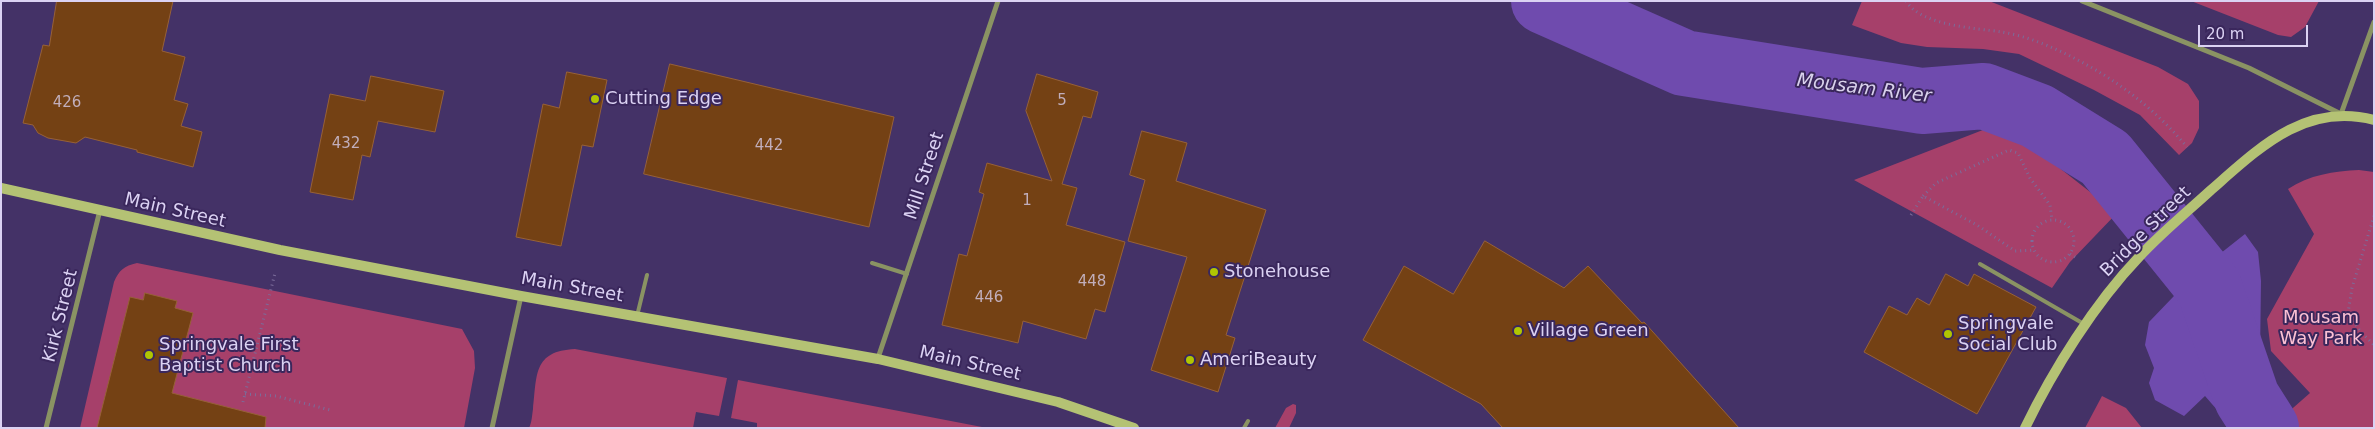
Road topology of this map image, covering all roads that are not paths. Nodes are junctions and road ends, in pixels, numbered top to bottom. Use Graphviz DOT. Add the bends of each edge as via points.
graph roads {
  1 [pos="998,1"];
  2 [pos="2082,1"];
  3 [pos="2374,22"];
  4 [pos="2341,114"];
  5 [pos="2374,120"];
  6 [pos="1,188"];
  7 [pos="100,210"];
  8 [pos="872,262"];
  9 [pos="1980,264"];
  10 [pos="907,274"];
  11 [pos="647,275"];
  12 [pos="522,296"];
  13 [pos="637,316"];
  14 [pos="2086,325"];
  15 [pos="878,359"];
  16 [pos="1248,421"];
  17 [pos="46,428"];
  18 [pos="492,428"];
  19 [pos="1134,428"];
  20 [pos="1244,428"];
  21 [pos="2025,428"];
  1 -- 10 [label="street, Mill Street"];
  2 -- 4 [label="street" via="2249,68"];
  3 -- 4 [label="street"];
  4 -- 5 [label="main road, Bridge Street"];
  4 -- 14 [label="main road, Bridge Street" via="2295,126 2264,145 2138,258"];
  6 -- 7 [label="main road, Main Street"];
  7 -- 12 [label="main road, Main Street" via="280,250"];
  7 -- 17 [label="street, Kirk Street"];
  8 -- 10 [label="lane"];
  9 -- 14 [label="lane"];
  10 -- 15 [label="street, Mill Street"];
  11 -- 13 [label="lane"];
  12 -- 13 [label="main road, Main Street"];
  12 -- 18 [label="street"];
  13 -- 15 [label="main road, Main Street"];
  14 -- 21 [label="main road, Bridge Street"];
  15 -- 19 [label="main road, Main Street" via="1058,402"];
  16 -- 20 [label="lane"];
}
